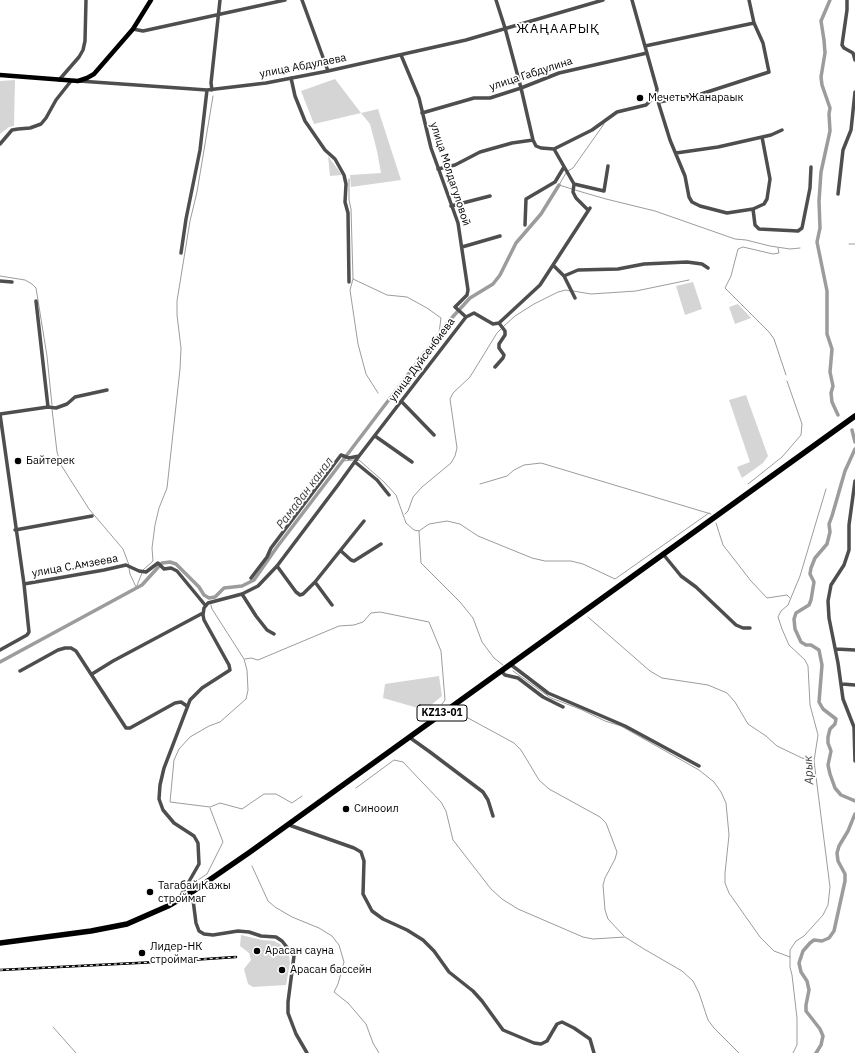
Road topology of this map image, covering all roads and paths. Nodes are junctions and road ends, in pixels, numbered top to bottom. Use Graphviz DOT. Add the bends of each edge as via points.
graph roads {
  1 [pos="86,0"];
  2 [pos="151,0"];
  3 [pos="220,0"];
  4 [pos="285,0"];
  5 [pos="302,0"];
  6 [pos="496,0"];
  7 [pos="603,0"];
  8 [pos="632,0"];
  9 [pos="749,0"];
  10 [pos="847,0"];
  11 [pos="218,15"];
  12 [pos="754,23"];
  13 [pos="505,28"];
  14 [pos="133,29"];
  15 [pos="645,46"];
  16 [pos="647,53"];
  17 [pos="401,55"];
  18 [pos="855,60"];
  19 [pos="328,71"];
  20 [pos="0,75"];
  21 [pos="291,78"];
  22 [pos="59,80"];
  23 [pos="72,81"];
  24 [pos="78,81"];
  25 [pos="521,88"];
  26 [pos="207,90"];
  27 [pos="212,90"];
  28 [pos="855,92"];
  29 [pos="656,95"];
  30 [pos="659,102"];
  31 [pos="422,113"];
  32 [pos="782,130"];
  33 [pos="762,137"];
  34 [pos="533,140"];
  35 [pos="0,144"];
  36 [pos="554,149"];
  37 [pos="676,153"];
  38 [pos="608,166"];
  39 [pos="564,167"];
  40 [pos="811,167"];
  41 [pos="438,169"];
  42 [pos="574,184"];
  43 [pos="838,194"];
  44 [pos="490,196"];
  45 [pos="451,206"];
  46 [pos="753,209"];
  47 [pos="525,225"];
  48 [pos="500,236"];
  49 [pos="462,248"];
  50 [pos="181,253"];
  51 [pos="553,265"];
  52 [pos="708,268"];
  53 [pos="564,276"];
  54 [pos="0,281"];
  55 [pos="12,282"];
  56 [pos="349,282"];
  57 [pos="575,298"];
  58 [pos="36,301"];
  59 [pos="466,317"];
  60 [pos="499,323"];
  61 [pos="495,367"];
  62 [pos="107,390"];
  63 [pos="402,402"];
  64 [pos="48,407"];
  65 [pos="855,416"];
  66 [pos="434,435"];
  67 [pos="375,436"];
  68 [pos="359,456"];
  69 [pos="355,462"];
  70 [pos="412,462"];
  71 [pos="855,481"];
  72 [pos="389,495"];
  73 [pos="854,503"];
  74 [pos="92,516"];
  75 [pos="364,521"];
  76 [pos="16,530"];
  77 [pos="381,544"];
  78 [pos="341,551"];
  79 [pos="663,554"];
  80 [pos="277,566"];
  81 [pos="251,578"];
  82 [pos="314,582"];
  83 [pos="24,584"];
  84 [pos="242,594"];
  85 [pos="205,605"];
  86 [pos="332,605"];
  87 [pos="203,613"];
  88 [pos="750,628"];
  89 [pos="274,634"];
  90 [pos="836,649"];
  91 [pos="0,650"];
  92 [pos="855,650"];
  93 [pos="510,664"];
  94 [pos="20,671"];
  95 [pos="501,671"];
  96 [pos="92,674"];
  97 [pos="842,684"];
  98 [pos="855,685"];
  99 [pos="186,706"];
  100 [pos="563,707"];
  101 [pos="409,737"];
  102 [pos="855,762"];
  103 [pos="699,766"];
  104 [pos="493,816"];
  105 [pos="288,824"];
  106 [pos="192,892"];
  107 [pos="178,900"];
  108 [pos="0,943"];
  109 [pos="307,1053"];
  110 [pos="594,1053"];
  1 -- 22 [label="street" via="84,50"];
  2 -- 14 [label="main road"];
  3 -- 11 [label="street"];
  4 -- 11 [label="street"];
  5 -- 19 [label="street"];
  6 -- 13 [label="street"];
  7 -- 13 [label="street, улица Абдулаева"];
  8 -- 15 [label="street"];
  9 -- 12 [label="street"];
  10 -- 18 [label="street" via="842,45 853,53"];
  11 -- 14 [label="street" via="143,31"];
  11 -- 27 [label="street"];
  12 -- 15 [label="street"];
  12 -- 30 [label="street" via="763,43 769,72 701,94"];
  13 -- 17 [label="street, улица Абдулаева"];
  13 -- 25 [label="street"];
  14 -- 24 [label="main road" via="94,74"];
  15 -- 16 [label="street"];
  16 -- 25 [label="street, улица Габдулина" via="559,73"];
  16 -- 29 [label="street" via="657,89"];
  17 -- 19 [label="street, улица Абдулаева"];
  17 -- 31 [label="street, улица Молдагуловой" via="419,98"];
  19 -- 21 [label="street, улица Абдулаева"];
  20 -- 22 [label="main road, улица Абдулаева"];
  21 -- 27 [label="street, улица Абдулаева"];
  21 -- 56 [label="street" via="305,120 325,150 336,159 344,175 348,213"];
  22 -- 23 [label="main road, улица Абдулаева"];
  23 -- 24 [label="main road, улица Абдулаева"];
  23 -- 35 [label="street" via="40,124 12,130"];
  24 -- 26 [label="street, улица Абдулаева"];
  25 -- 31 [label="street, улица Габдулина" via="490,98 474,98"];
  25 -- 34 [label="street"];
  26 -- 27 [label="street, улица Абдулаева"];
  26 -- 50 [label="street" via="200,150"];
  28 -- 43 [label="street" via="851,130 843,150"];
  29 -- 30 [label="street"];
  29 -- 36 [label="street" via="646,104 617,112 592,130"];
  30 -- 37 [label="street"];
  31 -- 41 [label="street, улица Молдагуловой"];
  32 -- 33 [label="street"];
  33 -- 37 [label="street"];
  33 -- 46 [label="street" via="770,179 764,204"];
  34 -- 36 [label="street" via="536,146"];
  34 -- 41 [label="street" via="480,152 455,165"];
  36 -- 39 [label="street"];
  37 -- 46 [label="street" via="692,202 727,213"];
  38 -- 42 [label="street" via="604,191"];
  39 -- 42 [label="street"];
  39 -- 47 [label="street" via="555,182 526,199"];
  40 -- 46 [label="street" via="810,188 802,228 798,231 758,229 754,225"];
  41 -- 45 [label="street, улица Молдагуловой"];
  42 -- 51 [label="street" via="573,192 576,198 589,209"];
  44 -- 45 [label="street"];
  45 -- 49 [label="street, улица Молдагуловой" via="458,223"];
  48 -- 49 [label="street"];
  49 -- 59 [label="street, улица Молдагуловой" via="468,290 467,295 455,307"];
  51 -- 53 [label="street"];
  51 -- 60 [label="street" via="540,285"];
  52 -- 53 [label="street" via="702,264 687,262 644,264 618,269 578,270"];
  53 -- 57 [label="street"];
  54 -- 55 [label="street"];
  58 -- 64 [label="street"];
  59 -- 60 [label="street, улица Дуйсенбиева" via="474,313 493,324"];
  59 -- 63 [label="street, улица Дуйсенбиева"];
  60 -- 61 [label="street" via="505,330 499,344 504,355"];
  62 -- 64 [label="street" via="75,397 67,404 56,408"];
  63 -- 66 [label="street"];
  63 -- 67 [label="street, улица Дуйсенбиева"];
  64 -- 76 [label="street" via="0,414"];
  65 -- 79 [label="highway, KZ13-01"];
  67 -- 68 [label="street, улица Дуйсенбиева"];
  67 -- 70 [label="street"];
  68 -- 69 [label="street, улица Дуйсенбиева"];
  68 -- 81 [label="street" via="349,458 341,455"];
  69 -- 72 [label="street" via="377,480"];
  69 -- 80 [label="street, улица Дуйсенбиева"];
  71 -- 73 [label="street"];
  73 -- 90 [label="street" via="844,564 828,594 828,609"];
  74 -- 76 [label="street"];
  75 -- 78 [label="street"];
  76 -- 83 [label="street"];
  77 -- 78 [label="street" via="354,561"];
  78 -- 82 [label="street"];
  79 -- 88 [label="street" via="681,576 736,624"];
  79 -- 93 [label="highway, KZ13-01"];
  80 -- 82 [label="street" via="300,595"];
  80 -- 84 [label="street, улица Дуйсенбиева" via="258,586"];
  82 -- 86 [label="street"];
  83 -- 85 [label="street, улица С.Амзеева" via="126,565 146,572 158,563 164,569 171,568 177,571"];
  83 -- 91 [label="street, улица С.Амзеева" via="29,632"];
  84 -- 85 [label="street, улица Дуйсенбиева"];
  84 -- 89 [label="street" via="267,630"];
  85 -- 87 [label="street"];
  87 -- 96 [label="street"];
  87 -- 99 [label="street" via="204,620 230,670 202,688"];
  90 -- 92 [label="street"];
  90 -- 97 [label="street"];
  93 -- 95 [label="highway, KZ13-01"];
  93 -- 103 [label="street" via="548,693 625,726"];
  94 -- 96 [label="street" via="58,650 71,648 76,651"];
  95 -- 100 [label="street" via="505,675 518,678 543,697"];
  95 -- 101 [label="highway, KZ13-01"];
  96 -- 99 [label="street" via="126,728 175,703 181,702"];
  97 -- 98 [label="street"];
  97 -- 102 [label="street" via="843,699 854,726"];
  99 -- 107 [label="street" via="164,768 159,799 163,810 174,823 194,836 198,843 198,864"];
  101 -- 104 [label="street" via="483,792"];
  101 -- 105 [label="highway, KZ13-01"];
  105 -- 106 [label="highway, KZ13-01"];
  105 -- 110 [label="street" via="361,852 364,861 364,894 372,911 423,940 449,972 482,1001 503,1030 541,1044 547,1041 557,1024 562,1022 590,1039"];
  106 -- 107 [label="highway, KZ13-01"];
  106 -- 109 [label="street" via="199,931 213,935 238,931 276,937 294,956 288,1013"];
  107 -- 108 [label="highway, KZ13-01" via="142,918 109,928"];
}
